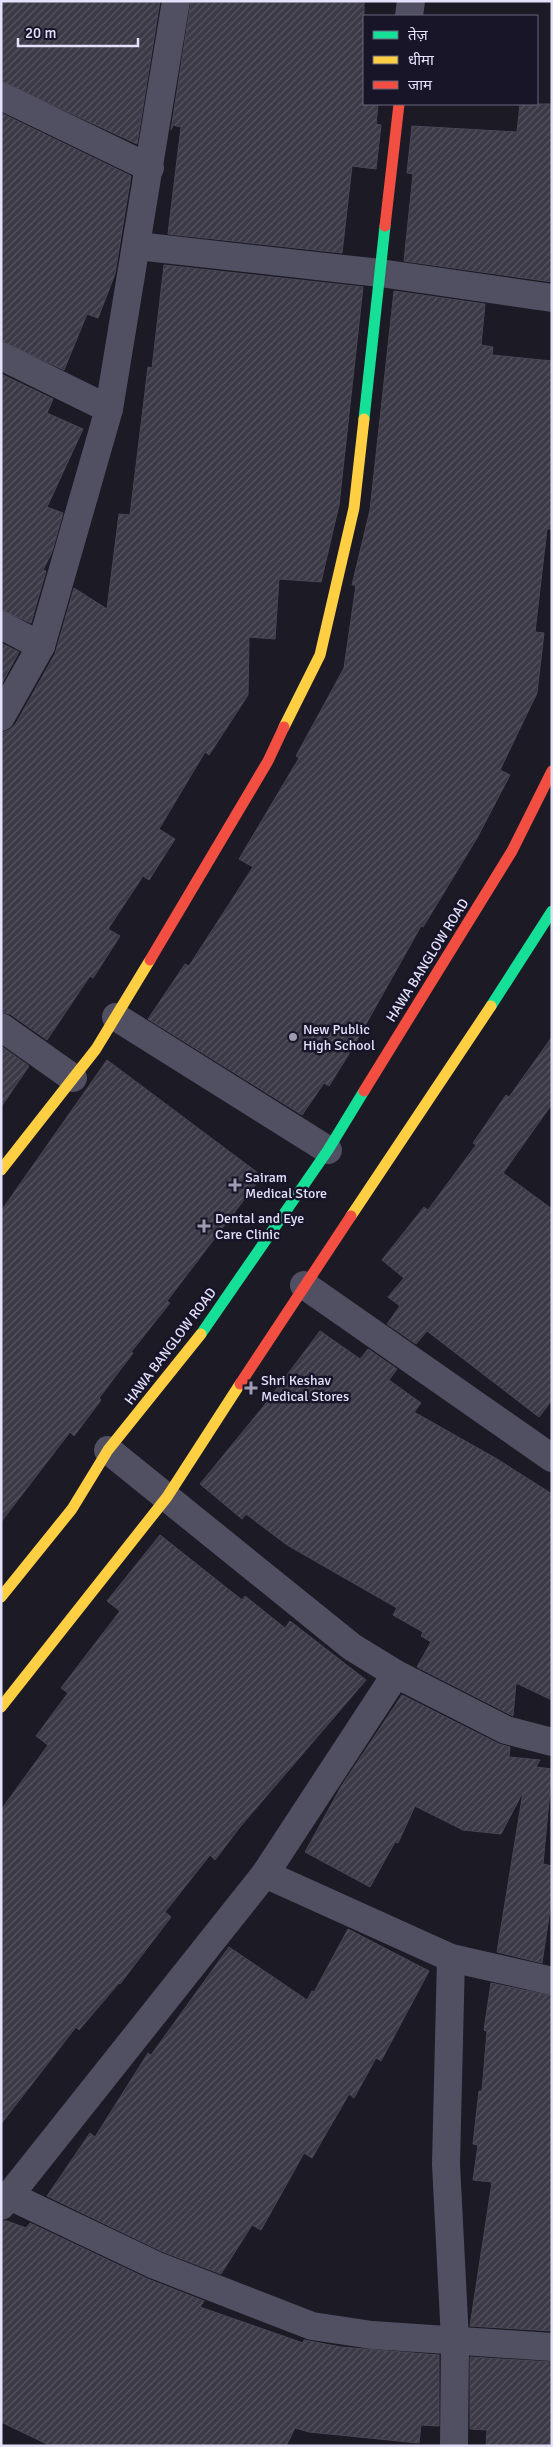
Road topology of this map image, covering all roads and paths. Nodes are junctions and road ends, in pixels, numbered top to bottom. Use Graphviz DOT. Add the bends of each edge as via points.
graph roads {
  1 [pos="176,1"];
  2 [pos="411,1"];
  3 [pos="409,15"];
  4 [pos="1,96"];
  5 [pos="399,105"];
  6 [pos="150,168"];
  7 [pos="137,246"];
  8 [pos="380,274"];
  9 [pos="552,298"];
  10 [pos="1,356"];
  11 [pos="109,410"];
  12 [pos="1,625"];
  13 [pos="42,646"];
  14 [pos="1,717"];
  15 [pos="552,770"];
  16 [pos="552,911"];
  17 [pos="116,1017"];
  18 [pos="1,1027"];
  19 [pos="73,1078"];
  20 [pos="328,1150"];
  21 [pos="1,1170"];
  22 [pos="304,1285"];
  23 [pos="108,1450"];
  24 [pos="552,1458"];
  25 [pos="167,1498"];
  26 [pos="1,1597"];
  27 [pos="396,1674"];
  28 [pos="1,1707"];
  29 [pos="552,1742"];
  30 [pos="265,1874"];
  31 [pos="451,1958"];
  32 [pos="552,1981"];
  33 [pos="6,2201"];
  34 [pos="454,2340"];
  35 [pos="552,2347"];
  36 [pos="454,2446"];
  1 -- 6 [label="street"];
  2 -- 3 [label="street"];
  4 -- 6 [label="street"];
  5 -- 8 [label="street"];
  6 -- 7 [label="street"];
  7 -- 8 [label="street"];
  7 -- 11 [label="street"];
  8 -- 9 [label="street"];
  8 -- 17 [label="street" via="354,508 320,655 268,761"];
  10 -- 11 [label="street"];
  11 -- 13 [label="street"];
  12 -- 13 [label="street"];
  13 -- 14 [label="street"];
  15 -- 20 [label="street, HAWA BANGLOW ROAD" via="512,850"];
  16 -- 22 [label="street"];
  17 -- 19 [label="street"];
  17 -- 20 [label="street"];
  18 -- 19 [label="street"];
  19 -- 21 [label="street"];
  20 -- 23 [label="street, HAWA BANGLOW ROAD" via="196,1340"];
  22 -- 24 [label="street"];
  22 -- 25 [label="street"];
  23 -- 25 [label="street"];
  23 -- 26 [label="street, HAWA BANGLOW ROAD" via="72,1509"];
  25 -- 27 [label="street" via="352,1647"];
  25 -- 28 [label="street"];
  27 -- 29 [label="street" via="506,1730"];
  27 -- 30 [label="street"];
  30 -- 31 [label="street"];
  30 -- 33 [label="street"];
  31 -- 32 [label="street"];
  31 -- 34 [label="street" via="446,2164"];
  33 -- 34 [label="street" via="155,2265 312,2326 372,2336"];
  34 -- 35 [label="street"];
  34 -- 36 [label="street"];
}
